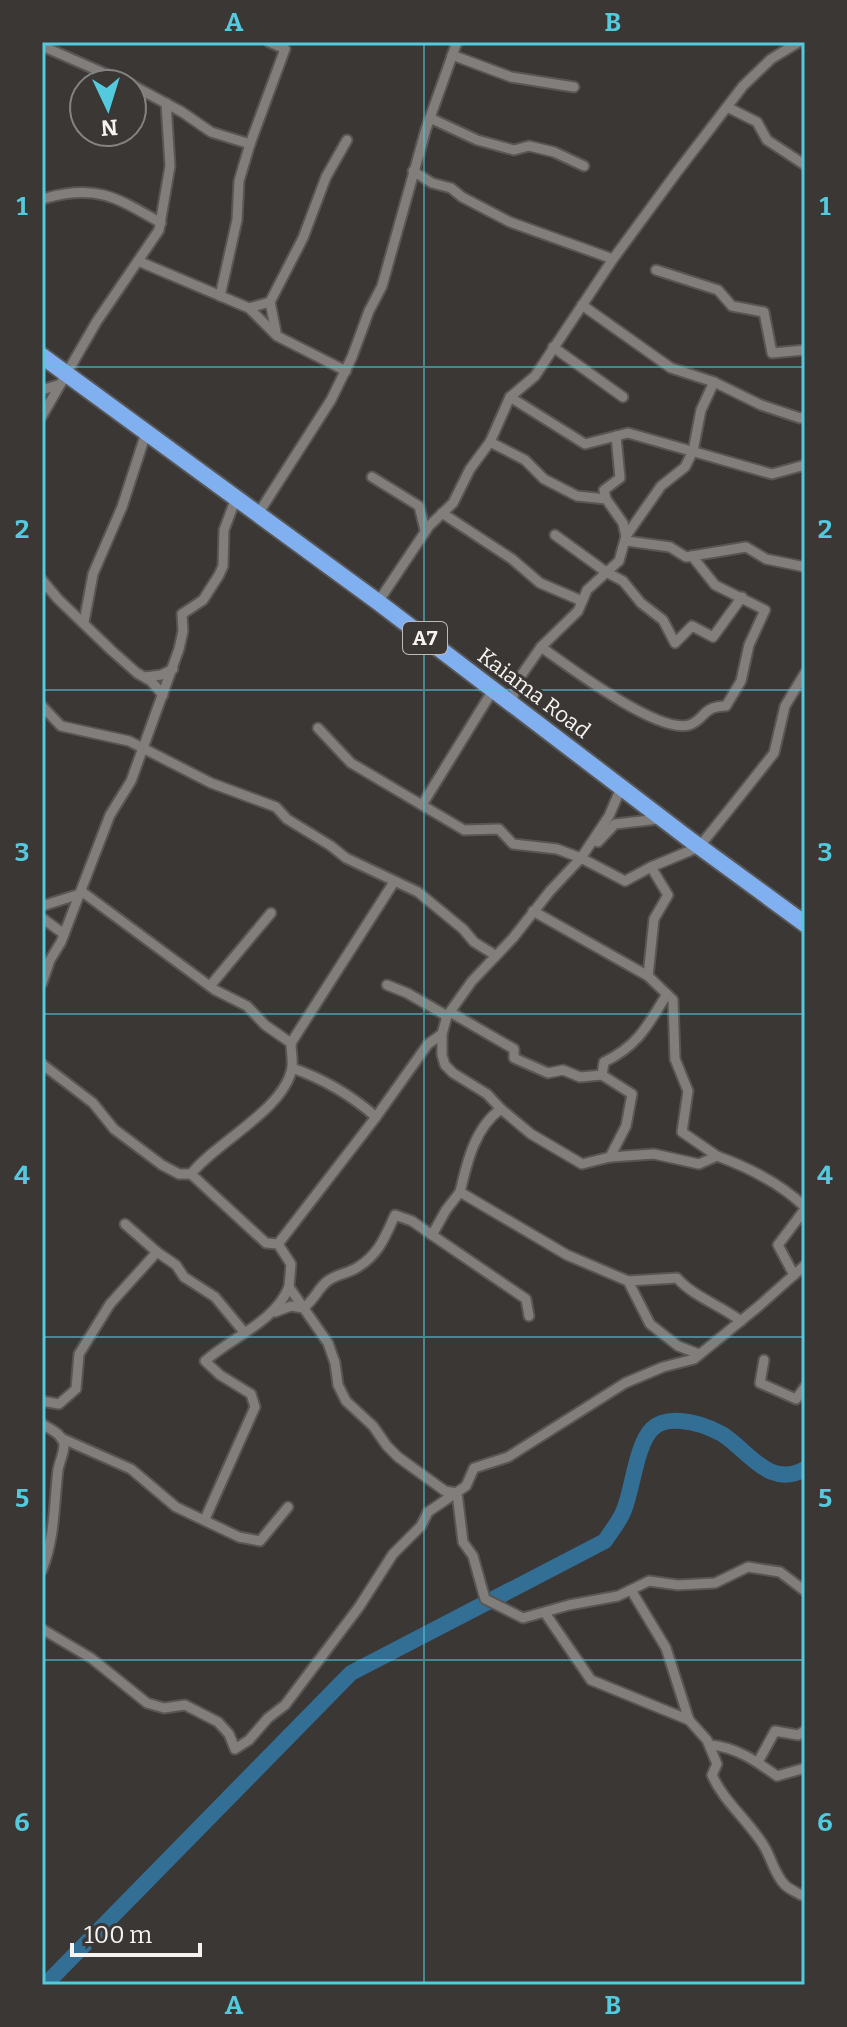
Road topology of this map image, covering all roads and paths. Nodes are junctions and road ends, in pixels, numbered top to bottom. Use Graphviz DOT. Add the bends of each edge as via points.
graph roads {
  1 [pos="269,42"];
  2 [pos="457,42"];
  3 [pos="799,42"];
  4 [pos="42,46"];
  5 [pos="452,55"];
  6 [pos="92,68"];
  7 [pos="574,87"];
  8 [pos="148,94"];
  9 [pos="166,103"];
  10 [pos="727,107"];
  11 [pos="430,118"];
  12 [pos="347,140"];
  13 [pos="250,144"];
  14 [pos="805,165"];
  15 [pos="584,166"];
  16 [pos="413,171"];
  17 [pos="46,198"];
  18 [pos="161,223"];
  19 [pos="613,259"];
  20 [pos="138,261"];
  21 [pos="656,270"];
  22 [pos="220,296"];
  23 [pos="270,302"];
  24 [pos="582,305"];
  25 [pos="249,308"];
  26 [pos="277,336"];
  27 [pos="553,347"];
  28 [pos="805,350"];
  29 [pos="42,356"];
  30 [pos="346,371"];
  31 [pos="62,379"];
  32 [pos="714,382"];
  33 [pos="42,390"];
  34 [pos="510,397"];
  35 [pos="623,397"];
  36 [pos="42,416"];
  37 [pos="805,417"];
  38 [pos="146,433"];
  39 [pos="616,436"];
  40 [pos="490,442"];
  41 [pos="693,451"];
  42 [pos="805,465"];
  43 [pos="372,477"];
  44 [pos="236,498"];
  45 [pos="606,499"];
  46 [pos="442,513"];
  47 [pos="258,514"];
  48 [pos="425,530"];
  49 [pos="555,535"];
  50 [pos="626,536"];
  51 [pos="692,556"];
  52 [pos="805,567"];
  53 [pos="606,572"];
  54 [pos="42,580"];
  55 [pos="742,597"];
  56 [pos="582,601"];
  57 [pos="378,602"];
  58 [pos="84,622"];
  59 [pos="541,647"];
  60 [pos="173,669"];
  61 [pos="804,675"];
  62 [pos="145,677"];
  63 [pos="493,690"];
  64 [pos="163,695"];
  65 [pos="511,704"];
  66 [pos="42,706"];
  67 [pos="318,728"];
  68 [pos="141,748"];
  69 [pos="621,788"];
  70 [pos="422,805"];
  71 [pos="662,819"];
  72 [pos="699,847"];
  73 [pos="581,858"];
  74 [pos="651,867"];
  75 [pos="394,882"];
  76 [pos="80,892"];
  77 [pos="42,906"];
  78 [pos="533,911"];
  79 [pos="271,913"];
  80 [pos="42,918"];
  81 [pos="805,924"];
  82 [pos="64,934"];
  83 [pos="495,955"];
  84 [pos="648,976"];
  85 [pos="42,983"];
  86 [pos="387,985"];
  87 [pos="210,986"];
  88 [pos="667,994"];
  89 [pos="449,1014"];
  90 [pos="442,1034"];
  91 [pos="291,1043"];
  92 [pos="42,1064"];
  93 [pos="292,1068"];
  94 [pos="602,1075"];
  95 [pos="501,1109"];
  96 [pos="376,1117"];
  97 [pos="717,1156"];
  98 [pos="610,1157"];
  99 [pos="191,1174"];
  100 [pos="460,1192"];
  101 [pos="805,1208"];
  102 [pos="125,1224"];
  103 [pos="432,1235"];
  104 [pos="278,1244"];
  105 [pos="157,1252"];
  106 [pos="805,1265"];
  107 [pos="794,1275"];
  108 [pos="628,1281"];
  109 [pos="289,1287"];
  110 [pos="303,1308"];
  111 [pos="272,1313"];
  112 [pos="529,1316"];
  113 [pos="741,1321"];
  114 [pos="244,1332"];
  115 [pos="699,1354"];
  116 [pos="764,1360"];
  117 [pos="805,1387"];
  118 [pos="42,1401"];
  119 [pos="42,1424"];
  120 [pos="61,1438"];
  121 [pos="457,1493"];
  122 [pos="288,1507"];
  123 [pos="205,1519"];
  124 [pos="42,1570"];
  125 [pos="631,1590"];
  126 [pos="805,1591"];
  127 [pos="545,1613"];
  128 [pos="42,1629"];
  129 [pos="689,1720"];
  130 [pos="805,1731"];
  131 [pos="710,1745"];
  132 [pos="758,1762"];
  133 [pos="805,1768"];
  134 [pos="805,1893"];
  1 -- 13 [label="street" via="285,49"];
  2 -- 5 [label="street"];
  3 -- 10 [label="street" via="771,59"];
  4 -- 6 [label="street"];
  5 -- 7 [label="street" via="511,77"];
  5 -- 11 [label="street"];
  8 -- 9 [label="street"];
  9 -- 13 [label="street" via="211,132"];
  9 -- 18 [label="street" via="170,166"];
  10 -- 14 [label="street" via="757,122 767,140"];
  10 -- 19 [label="street"];
  11 -- 15 [label="street" via="488,143 514,150 529,146"];
  11 -- 16 [label="street"];
  12 -- 23 [label="street"];
  13 -- 22 [label="street"];
  16 -- 19 [label="street" via="510,222"];
  16 -- 30 [label="street" via="382,286"];
  17 -- 18 [label="street" via="71,191 112,197"];
  18 -- 20 [label="street"];
  19 -- 24 [label="street"];
  20 -- 22 [label="street"];
  20 -- 31 [label="street"];
  21 -- 28 [label="street" via="718,290 732,306 764,312 772,353"];
  22 -- 25 [label="street"];
  23 -- 25 [label="street"];
  23 -- 26 [label="street"];
  24 -- 27 [label="street"];
  24 -- 32 [label="street" via="671,368"];
  25 -- 26 [label="street"];
  26 -- 30 [label="street"];
  27 -- 34 [label="street" via="535,376"];
  27 -- 35 [label="street"];
  29 -- 31 [label="highway, Kaiama Road / A7"];
  30 -- 47 [label="street"];
  31 -- 33 [label="street"];
  31 -- 36 [label="street"];
  31 -- 38 [label="highway, Kaiama Road / A7"];
  32 -- 37 [label="street" via="761,405"];
  32 -- 41 [label="street" via="701,410"];
  34 -- 39 [label="street" via="585,444"];
  34 -- 40 [label="street"];
  38 -- 44 [label="highway, Kaiama Road / A7"];
  38 -- 58 [label="street" via="93,574"];
  39 -- 41 [label="street" via="628,433"];
  39 -- 45 [label="street" via="620,478 604,490"];
  40 -- 45 [label="street" via="577,496"];
  40 -- 46 [label="street"];
  41 -- 42 [label="street" via="772,474"];
  41 -- 50 [label="street"];
  43 -- 48 [label="street" via="419,506"];
  44 -- 47 [label="highway, Kaiama Road / A7"];
  44 -- 60 [label="street" via="224,530 223,566 203,600 182,614 182,640"];
  45 -- 50 [label="street"];
  46 -- 48 [label="street"];
  46 -- 56 [label="street" via="540,583"];
  47 -- 57 [label="highway, Kaiama Road / A7"];
  48 -- 57 [label="street"];
  49 -- 53 [label="street"];
  50 -- 51 [label="street" via="627,541"];
  50 -- 53 [label="street" via="619,561"];
  51 -- 52 [label="street" via="746,547 766,559"];
  51 -- 55 [label="street" via="715,585"];
  53 -- 55 [label="street" via="623,581 663,620 675,643 692,626 713,637"];
  53 -- 56 [label="street"];
  54 -- 58 [label="street"];
  55 -- 59 [label="street" via="765,610 741,681 726,706 713,706 690,725 666,725"];
  56 -- 59 [label="street"];
  57 -- 63 [label="highway, Kaiama Road / A7"];
  58 -- 62 [label="street"];
  59 -- 65 [label="street" via="518,680"];
  60 -- 62 [label="street"];
  60 -- 64 [label="street"];
  61 -- 72 [label="street" via="785,706 774,753"];
  62 -- 64 [label="street"];
  63 -- 65 [label="highway, Kaiama Road / A7"];
  63 -- 70 [label="street"];
  64 -- 68 [label="street"];
  65 -- 69 [label="highway, Kaiama Road / A7"];
  66 -- 68 [label="street" via="61,726"];
  67 -- 70 [label="street" via="351,763"];
  68 -- 75 [label="street" via="211,783 276,807 346,858"];
  68 -- 76 [label="street"];
  69 -- 71 [label="highway, Kaiama Road / A7"];
  69 -- 73 [label="street"];
  70 -- 73 [label="street" via="464,830 499,829 513,844"];
  71 -- 72 [label="highway, Kaiama Road / A7"];
  71 -- 73 [label="street" via="615,824"];
  72 -- 74 [label="street"];
  72 -- 81 [label="highway, Kaiama Road / A7"];
  73 -- 74 [label="street" via="625,881"];
  73 -- 78 [label="street"];
  74 -- 84 [label="street" via="668,895 654,919"];
  75 -- 83 [label="street" via="418,892"];
  75 -- 91 [label="street"];
  76 -- 77 [label="street"];
  76 -- 82 [label="street"];
  76 -- 87 [label="street"];
  78 -- 83 [label="street"];
  78 -- 84 [label="street"];
  79 -- 87 [label="street"];
  80 -- 82 [label="street"];
  82 -- 85 [label="street"];
  83 -- 89 [label="street"];
  84 -- 88 [label="street"];
  86 -- 89 [label="street"];
  87 -- 91 [label="street" via="247,1006"];
  88 -- 94 [label="street" via="639,1040 604,1062"];
  88 -- 97 [label="street" via="673,1000 675,1059 688,1091 682,1132"];
  89 -- 90 [label="street"];
  89 -- 94 [label="street" via="514,1049 514,1058 548,1073"];
  90 -- 95 [label="street" via="445,1065"];
  90 -- 96 [label="street" via="428,1044"];
  91 -- 93 [label="street"];
  92 -- 99 [label="street" via="162,1165"];
  93 -- 96 [label="street" via="353,1097"];
  93 -- 99 [label="street" via="263,1110"];
  94 -- 98 [label="street" via="632,1094 626,1126"];
  95 -- 98 [label="street" via="582,1164"];
  95 -- 100 [label="street" via="489,1118 475,1144"];
  96 -- 104 [label="street"];
  97 -- 98 [label="street" via="699,1164 654,1154"];
  97 -- 101 [label="street" via="745,1166"];
  99 -- 104 [label="street" via="266,1243"];
  100 -- 103 [label="street"];
  100 -- 108 [label="street" via="567,1255"];
  101 -- 107 [label="street" via="778,1245"];
  102 -- 105 [label="street"];
  103 -- 110 [label="street" via="395,1215 379,1250 357,1268 330,1279"];
  103 -- 112 [label="street" via="526,1299"];
  104 -- 109 [label="street" via="291,1264"];
  105 -- 114 [label="street" via="215,1297"];
  105 -- 118 [label="street" via="110,1304 79,1354 76,1389 59,1404"];
  106 -- 107 [label="street"];
  107 -- 113 [label="street"];
  108 -- 113 [label="street" via="677,1278 690,1292"];
  108 -- 115 [label="street" via="650,1324 678,1346"];
  109 -- 110 [label="street"];
  109 -- 111 [label="street"];
  110 -- 111 [label="street"];
  110 -- 121 [label="street" via="328,1343 346,1401 398,1457 445,1491"];
  111 -- 114 [label="street"];
  113 -- 115 [label="street"];
  114 -- 123 [label="street" via="205,1361 251,1394 255,1407"];
  115 -- 121 [label="street" via="625,1383 508,1457 474,1468"];
  116 -- 117 [label="street" via="760,1383 796,1399"];
  119 -- 120 [label="street"];
  120 -- 123 [label="street" via="131,1469 176,1507"];
  120 -- 124 [label="street" via="55,1512"];
  121 -- 127 [label="street" via="463,1542 473,1556 485,1599 523,1618"];
  121 -- 128 [label="street" via="428,1512 293,1695 235,1749 218,1722 185,1705 164,1708 147,1703 91,1658"];
  122 -- 123 [label="street" via="260,1541 239,1537"];
  125 -- 126 [label="street" via="649,1581 715,1583 748,1567 780,1572"];
  125 -- 127 [label="street"];
  125 -- 129 [label="street" via="666,1648"];
  127 -- 129 [label="street" via="591,1680"];
  129 -- 131 [label="street"];
  130 -- 132 [label="street" via="775,1731"];
  131 -- 132 [label="street" via="726,1746"];
  131 -- 134 [label="street" via="720,1795 741,1814 786,1886"];
  132 -- 133 [label="street" via="777,1776"];
}
